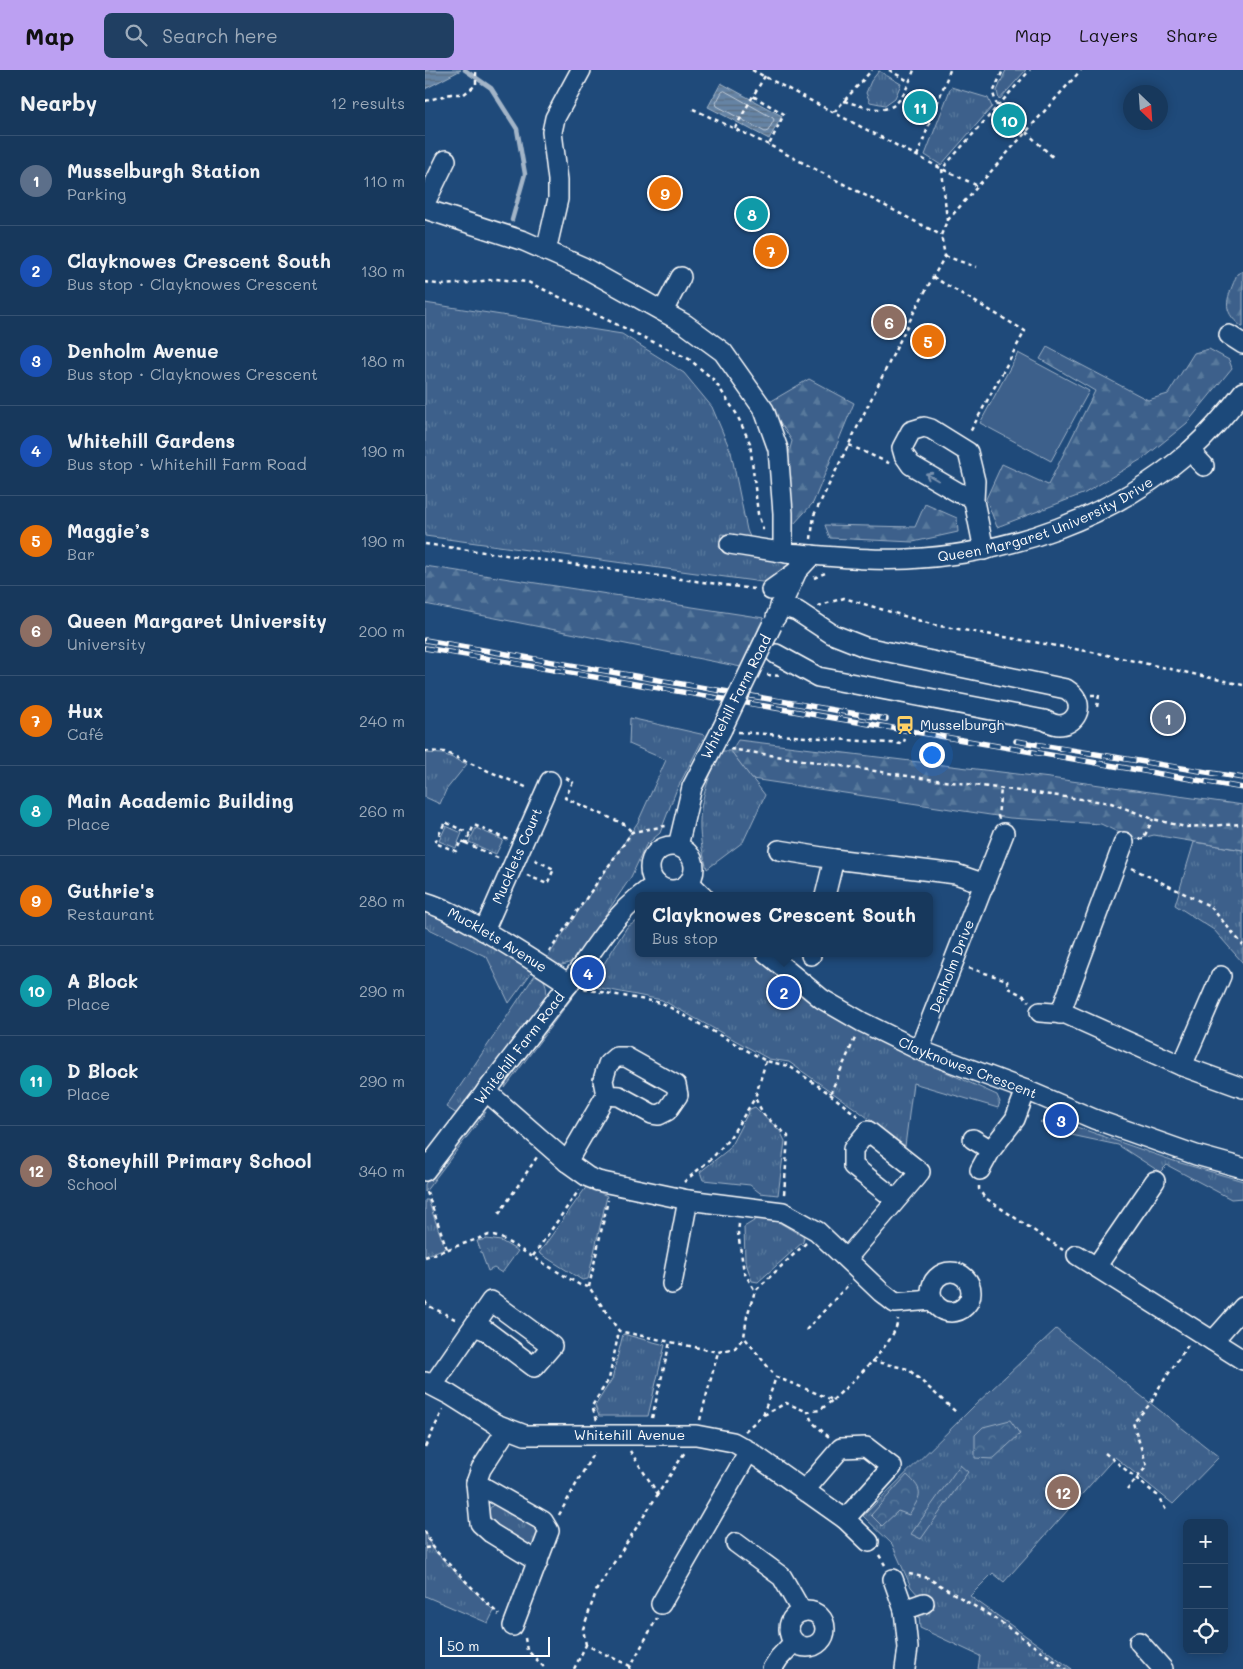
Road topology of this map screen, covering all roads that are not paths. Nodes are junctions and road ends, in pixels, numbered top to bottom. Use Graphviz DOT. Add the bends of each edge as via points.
graph roads {
  1 [pos="581,70"];
  2 [pos="446,160"];
  3 [pos="425,204"];
  4 [pos="425,208"];
  5 [pos="545,251"];
  6 [pos="681,277"];
  7 [pos="663,311"];
  8 [pos="1243,392"];
  9 [pos="1190,450"];
  10 [pos="1204,466"];
  11 [pos="974,501"];
  12 [pos="730,544"];
  13 [pos="984,550"];
  14 [pos="787,553"];
  15 [pos="812,555"];
  16 [pos="775,598"];
  17 [pos="776,654"];
  18 [pos="549,780"];
  19 [pos="1004,833"];
  20 [pos="1123,842"];
  21 [pos="678,846"];
  22 [pos="779,850"];
  23 [pos="834,859"];
  24 [pos="689,882"];
  25 [pos="657,884"];
  26 [pos="985,884"];
  27 [pos="646,892"];
  28 [pos="699,892"];
  29 [pos="826,892"];
  30 [pos="635,899"];
  31 [pos="425,902"];
  32 [pos="484,931"];
  33 [pos="771,957"];
  34 [pos="1221,976"];
  35 [pos="576,986"];
  36 [pos="1040,1012"];
  37 [pos="1060,1014"];
  38 [pos="919,1050"];
  39 [pos="1183,1066"];
  40 [pos="1243,1088"];
  41 [pos="1026,1090"];
  42 [pos="486,1091"];
  43 [pos="606,1095"];
  44 [pos="973,1139"];
  45 [pos="991,1150"];
  46 [pos="567,1162"];
  47 [pos="1243,1168"];
  48 [pos="980,1170"];
  49 [pos="425,1171"];
  50 [pos="1155,1182"];
  51 [pos="687,1200"];
  52 [pos="896,1200"];
  53 [pos="1077,1255"];
  54 [pos="847,1258"];
  55 [pos="1096,1267"];
  56 [pos="672,1284"];
  57 [pos="932,1300"];
  58 [pos="1243,1307"];
  59 [pos="474,1326"];
  60 [pos="1205,1336"];
  61 [pos="1243,1360"];
  62 [pos="429,1384"];
  63 [pos="507,1429"];
  64 [pos="741,1447"];
  65 [pos="476,1483"];
  66 [pos="804,1491"];
  67 [pos="845,1519"];
  68 [pos="869,1542"];
  69 [pos="736,1543"];
  70 [pos="538,1562"];
  71 [pos="893,1579"];
  72 [pos="663,1593"];
  73 [pos="924,1603"];
  74 [pos="904,1610"];
  75 [pos="801,1612"];
  76 [pos="513,1626"];
  77 [pos="795,1642"];
  78 [pos="1139,1642"];
  79 [pos="772,1669"];
  80 [pos="905,1669"];
  81 [pos="1163,1669"];
  1 -- 5 [label="street" via="555,118 552,132 558,199"];
  2 -- 3 [label="street"];
  4 -- 5 [label="street"];
  5 -- 7 [label="street" via="583,267"];
  6 -- 7 [label="street"];
  7 -- 14 [label="street" via="723,352 764,410 778,449 783,547"];
  8 -- 9 [label="street, Queen Margaret University Drive"];
  9 -- 10 [label="street"];
  9 -- 13 [label="street, Queen Margaret University Drive" via="1139,487 1087,516 1037,536"];
  11 -- 13 [label="street"];
  12 -- 14 [label="street, Queen Margaret University Drive"];
  13 -- 15 [label="street, Queen Margaret University Drive" via="906,559"];
  14 -- 15 [label="street, Queen Margaret University Drive"];
  15 -- 16 [label="street, Whitehill Farm Road"];
  16 -- 17 [label="street" via="832,634 865,648 1066,689 1075,697 1079,710 1070,722 1053,724 818,677"];
  16 -- 21 [label="street, Whitehill Farm Road, bridge" via="772,625 722,735 691,786"];
  18 -- 32 [label="street, Mucklets Court"];
  19 -- 26 [label="street, Denholm Drive"];
  20 -- 37 [label="street"];
  21 -- 24 [label="street" via="693,861"];
  21 -- 25 [label="street" via="663,847 652,857 650,872"];
  22 -- 23 [label="street"];
  23 -- 26 [label="street" via="955,874"];
  23 -- 29 [label="street"];
  24 -- 25 [label="street" via="673,890"];
  24 -- 28 [label="street"];
  25 -- 27 [label="street, Whitehill Farm Road"];
  26 -- 38 [label="street, Denholm Drive"];
  30 -- 35 [label="street, Whitehill Farm Road" via="614,920"];
  31 -- 32 [label="street, Mucklets Avenue" via="435,904"];
  32 -- 35 [label="street, Mucklets Avenue"];
  33 -- 38 [label="street, Clayknowes Crescent" via="822,999"];
  34 -- 39 [label="street"];
  35 -- 42 [label="street, Whitehill Farm Road"];
  36 -- 37 [label="street"];
  37 -- 39 [label="street"];
  38 -- 41 [label="street, Clayknowes Crescent"];
  39 -- 40 [label="street"];
  41 -- 45 [label="street" via="1015,1119"];
  41 -- 47 [label="street, Clayknowes Crescent" via="1094,1119"];
  42 -- 46 [label="street"];
  42 -- 49 [label="street, Whitehill Farm Road"];
  43 -- 46 [label="street"];
  44 -- 45 [label="street"];
  45 -- 48 [label="street"];
  46 -- 51 [label="street" via="588,1177"];
  50 -- 55 [label="street"];
  51 -- 54 [label="street" via="783,1212 817,1231"];
  51 -- 56 [label="street"];
  52 -- 52 [label="street" via="920,1172 868,1132 853,1149 853,1166"];
  52 -- 54 [label="street"];
  53 -- 55 [label="street"];
  54 -- 57 [label="street" via="895,1302"];
  55 -- 60 [label="street"];
  58 -- 60 [label="street"];
  59 -- 62 [label="street, Whitehill Avenue"];
  60 -- 61 [label="street"];
  62 -- 63 [label="street, Whitehill Avenue"];
  63 -- 64 [label="street, Whitehill Avenue" via="525,1435 696,1435"];
  63 -- 65 [label="street" via="481,1469"];
  64 -- 66 [label="street, Whitehill Avenue"];
  64 -- 72 [label="street"];
  65 -- 70 [label="street" via="480,1524"];
  65 -- 70 [label="street" via="543,1521 549,1531"];
  66 -- 67 [label="street, Whitehill Avenue"];
  66 -- 67 [label="street" via="841,1448 866,1447 893,1467"];
  67 -- 68 [label="street, Whitehill Avenue"];
  69 -- 75 [label="street" via="782,1577"];
  70 -- 76 [label="street"];
  71 -- 74 [label="street"];
  73 -- 74 [label="street"];
  74 -- 80 [label="street" via="908,1648"];
  75 -- 77 [label="street" via="789,1625"];
  75 -- 77 [label="street" via="818,1615 825,1630 821,1641 811,1647"];
  77 -- 79 [label="street"];
  78 -- 81 [label="street"];
}
